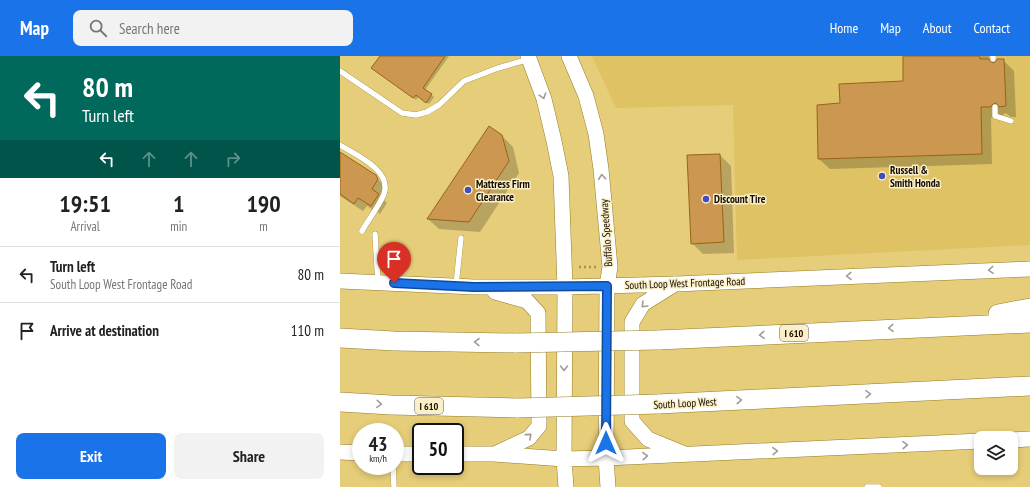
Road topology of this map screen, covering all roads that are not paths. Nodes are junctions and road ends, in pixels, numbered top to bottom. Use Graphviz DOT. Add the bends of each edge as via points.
graph roads {
  1 [pos="569,56"];
  2 [pos="531,57"];
  3 [pos="340,71"];
  4 [pos="995,107"];
  5 [pos="1011,121"];
  6 [pos="340,145"];
  7 [pos="362,231"];
  8 [pos="374,234"];
  9 [pos="461,238"];
  10 [pos="1030,269"];
  11 [pos="340,281"];
  12 [pos="378,283"];
  13 [pos="676,284"];
  14 [pos="456,286"];
  15 [pos="607,286"];
  16 [pos="474,287"];
  17 [pos="565,287"];
  18 [pos="1030,308"];
  19 [pos="1030,323"];
  20 [pos="930,326"];
  21 [pos="340,338"];
  22 [pos="1030,386"];
  23 [pos="896,392"];
  24 [pos="1030,396"];
  25 [pos="340,402"];
  26 [pos="1030,439"];
  27 [pos="1018,440"];
  28 [pos="974,441"];
  29 [pos="340,452"];
  30 [pos="352,453"];
  31 [pos="464,454"];
  32 [pos="494,454"];
  33 [pos="685,455"];
  34 [pos="606,458"];
  35 [pos="564,459"];
  36 [pos="393,475"];
  37 [pos="394,487"];
  38 [pos="566,487"];
  39 [pos="608,487"];
  40 [pos="867,487"];
  41 [pos="879,487"];
  15 -- 1 [label="main road, Buffalo Speedway, one-way" via="610,267 596,134 586,96"];
  2 -- 3 [label="lane" via="464,81 439,105 416,115 402,113"];
  2 -- 17 [label="main road, one-way" via="544,100 561,176"];
  4 -- 5 [label="lane" via="995,116"];
  6 -- 7 [label="lane" via="376,168 386,185"];
  8 -- 12 [label="lane"];
  9 -- 14 [label="lane"];
  10 -- 13 [label="main road, South Loop West Frontage Road, one-way"];
  11 -- 12 [label="main road, South Loop West Frontage Road"];
  12 -- 14 [label="main road, South Loop West Frontage Road"];
  13 -- 15 [label="main road, South Loop West Frontage Road"];
  13 -- 33 [label="main road, one-way" via="643,304 632,322 632,421 648,439"];
  14 -- 16 [label="main road, South Loop West Frontage Road"];
  15 -- 17 [label="main road, South Loop West Frontage Road"];
  15 -- 34 [label="main road, Buffalo Speedway"];
  16 -- 17 [label="main road, South Loop West Frontage Road"];
  32 -- 16 [label="main road, one-way" via="529,438 539,426 538,314 527,301"];
  17 -- 35 [label="main road, one-way"];
  18 -- 20 [label="highway"];
  19 -- 20 [label="highway, I 610"];
  20 -- 21 [label="highway, I 610, one-way, bridge" via="658,340 516,343"];
  22 -- 23 [label="highway, South Loop West / I 610"];
  23 -- 24 [label="highway"];
  25 -- 23 [label="highway, South Loop West / I 610, one-way, bridge" via="518,408"];
  26 -- 27 [label="main road"];
  33 -- 28 [label="main road, one-way"];
  29 -- 30 [label="main road"];
  31 -- 32 [label="main road"];
  32 -- 35 [label="main road"];
  34 -- 33 [label="main road, one-way"];
  34 -- 35 [label="main road"];
  34 -- 39 [label="main road, Buffalo Speedway"];
  35 -- 38 [label="main road"];
  36 -- 37 [label="lane"];
  40 -- 41 [label="lane"];
}
